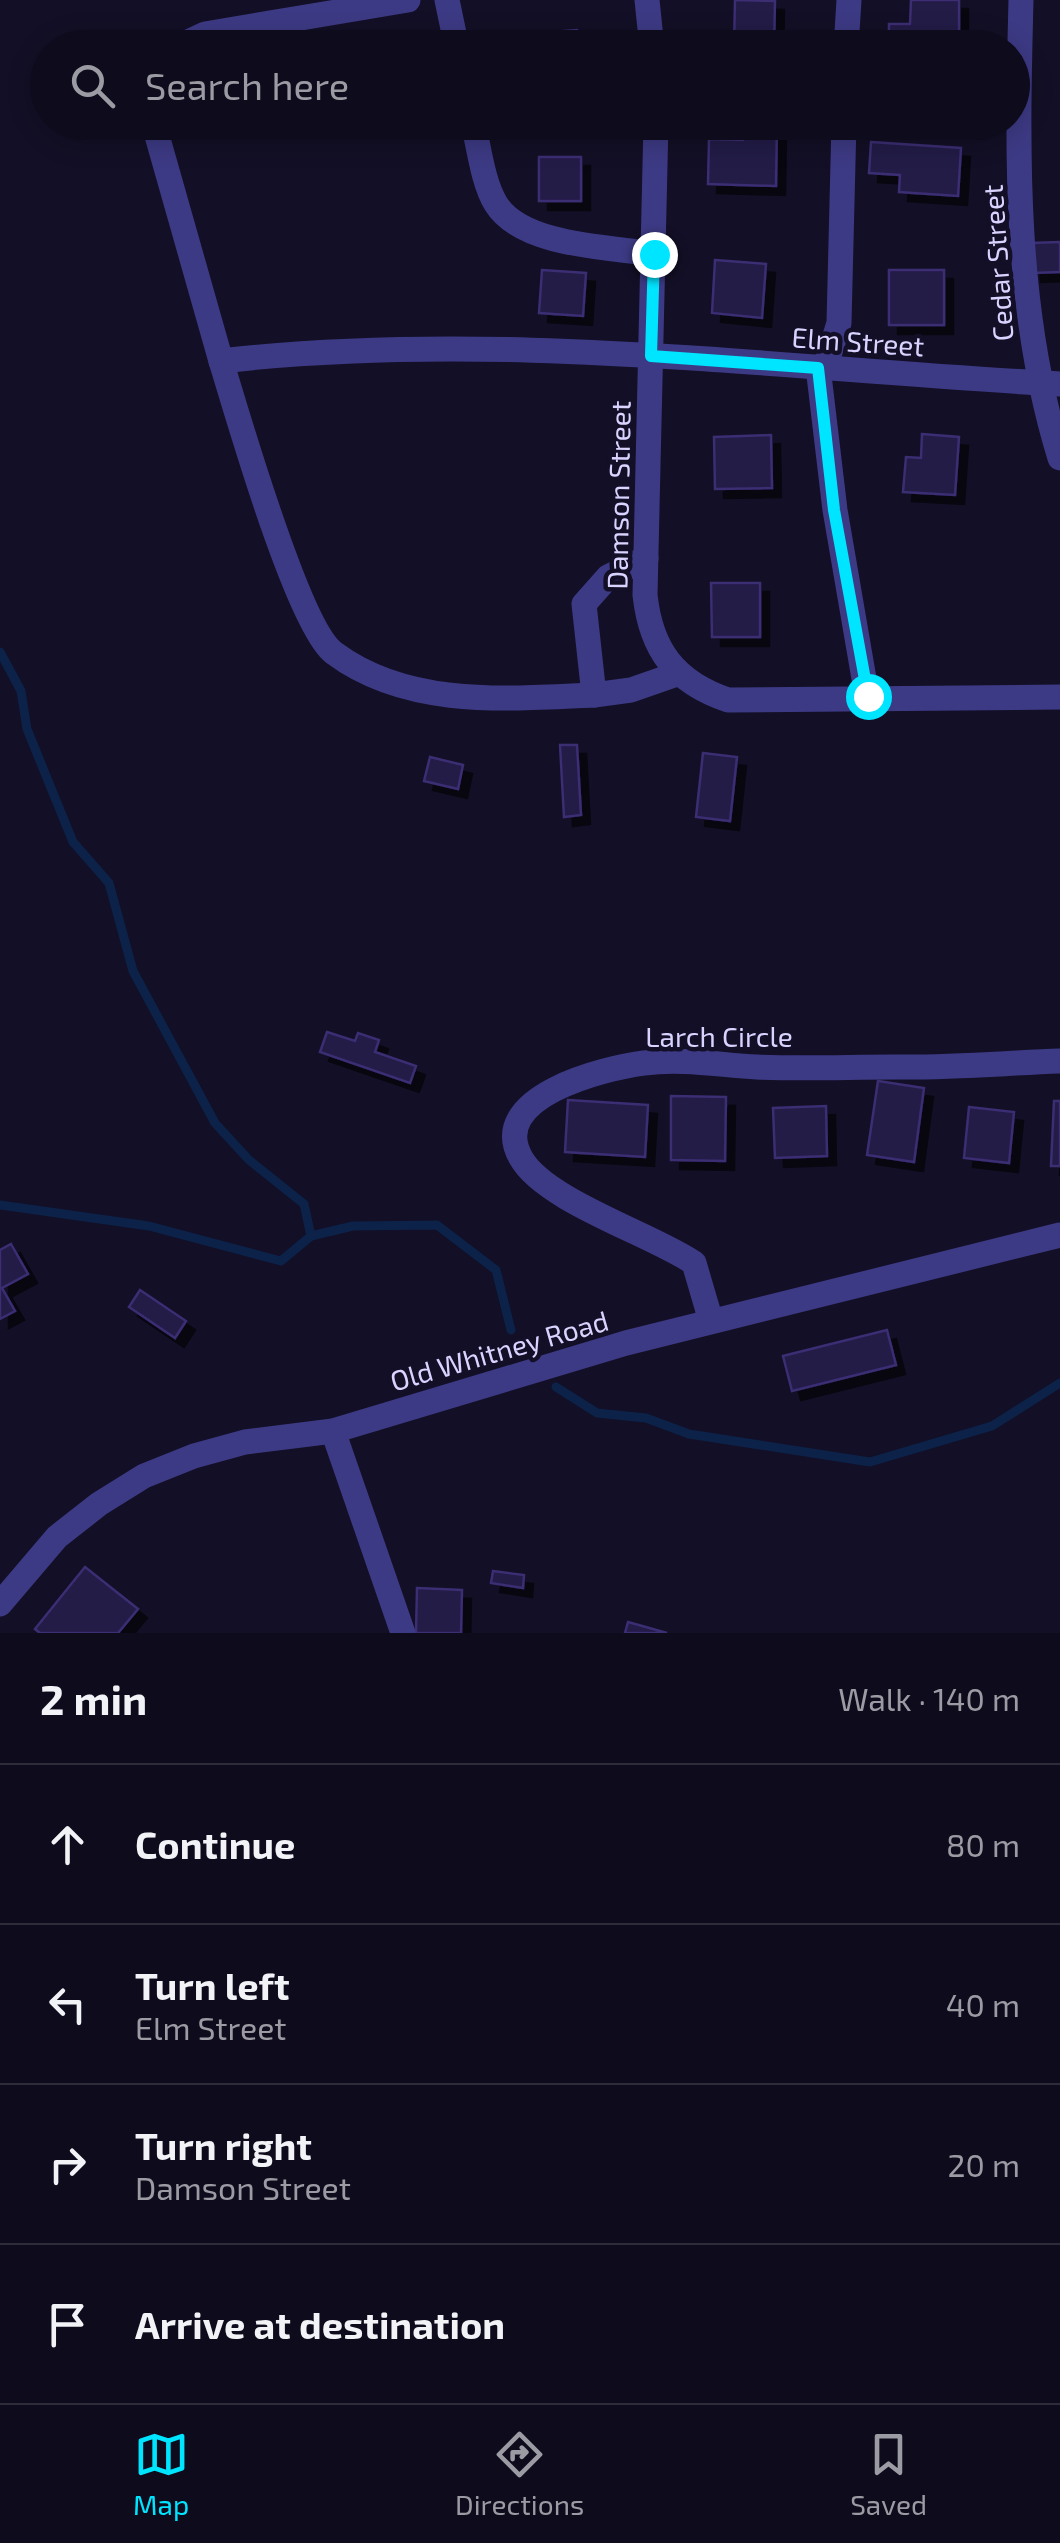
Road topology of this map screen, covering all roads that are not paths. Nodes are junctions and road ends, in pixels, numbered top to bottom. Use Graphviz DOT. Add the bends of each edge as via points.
graph roads {
  1 [pos="408,0"];
  2 [pos="448,0"];
  3 [pos="647,0"];
  4 [pos="850,0"];
  5 [pos="1021,0"];
  6 [pos="229,30"];
  7 [pos="454,30"];
  8 [pos="650,30"];
  9 [pos="848,30"];
  10 [pos="1021,30"];
  11 [pos="164,140"];
  12 [pos="472,140"];
  13 [pos="656,140"];
  14 [pos="843,140"];
  15 [pos="1020,140"];
  16 [pos="654,254"];
  17 [pos="651,356"];
  18 [pos="220,361"];
  19 [pos="822,368"];
  20 [pos="1050,384"];
  21 [pos="1060,458"];
  22 [pos="646,558"];
  23 [pos="677,674"];
  24 [pos="594,695"];
  25 [pos="862,696"];
  26 [pos="1060,697"];
  27 [pos="1060,1062"];
  28 [pos="1060,1235"];
  29 [pos="712,1322"];
  30 [pos="332,1431"];
  31 [pos="0,1604"];
  32 [pos="403,1633"];
  1 -- 6 [label="street"];
  2 -- 7 [label="street"];
  3 -- 8 [label="street"];
  4 -- 9 [label="street"];
  5 -- 10 [label="street, Cedar Street"];
  11 -- 18 [label="street"];
  12 -- 16 [label="street" via="507,220 531,234"];
  13 -- 16 [label="street, Damson Street"];
  14 -- 19 [label="street" via="838,323"];
  15 -- 20 [label="street, Cedar Street" via="1020,242"];
  16 -- 17 [label="street, Damson Street"];
  17 -- 18 [label="street, Elm Street" via="332,349"];
  17 -- 19 [label="street, Elm Street"];
  17 -- 22 [label="street, Damson Street"];
  18 -- 24 [label="street" via="272,524 330,652 384,680 440,695"];
  19 -- 20 [label="street, Elm Street"];
  19 -- 25 [label="street" via="834,510"];
  20 -- 21 [label="street, Cedar Street"];
  22 -- 23 [label="street, Damson Street" via="648,624"];
  22 -- 24 [label="street" via="608,578 584,604"];
  23 -- 24 [label="street"];
  23 -- 25 [label="street" via="728,700"];
  25 -- 26 [label="street"];
  27 -- 29 [label="street, Larch Circle" via="918,1068 644,1063 589,1075 527,1106 516,1145 530,1170 694,1263"];
  28 -- 29 [label="street, Old Whitney Road"];
  29 -- 30 [label="street, Old Whitney Road"];
  30 -- 31 [label="street, Old Whitney Road" via="245,1442 144,1476 57,1537"];
  30 -- 32 [label="street"];
}
